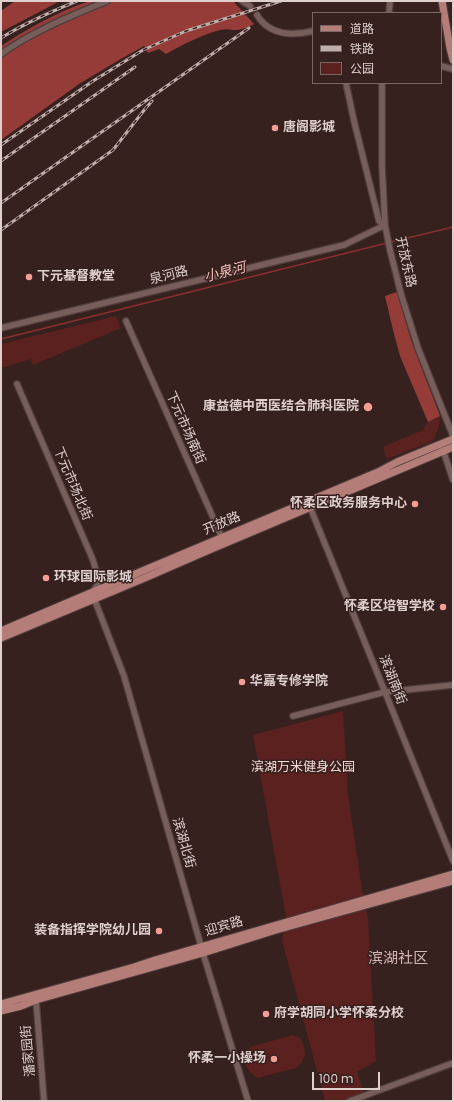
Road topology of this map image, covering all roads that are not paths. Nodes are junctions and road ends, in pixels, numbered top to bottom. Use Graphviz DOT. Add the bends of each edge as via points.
graph roads {
  1 [pos="107,1"];
  2 [pos="242,1"];
  3 [pos="390,1"];
  4 [pos="442,1"];
  5 [pos="250,6"];
  6 [pos="389,12"];
  7 [pos="257,15"];
  8 [pos="312,31"];
  9 [pos="1,54"];
  10 [pos="453,60"];
  11 [pos="442,66"];
  12 [pos="453,69"];
  13 [pos="346,84"];
  14 [pos="382,84"];
  15 [pos="385,225"];
  16 [pos="126,322"];
  17 [pos="1,328"];
  18 [pos="17,384"];
  19 [pos="453,438"];
  20 [pos="442,447"];
  21 [pos="453,447"];
  22 [pos="453,480"];
  23 [pos="310,507"];
  24 [pos="223,541"];
  25 [pos="93,596"];
  26 [pos="1,631"];
  27 [pos="1,638"];
  28 [pos="453,685"];
  29 [pos="385,692"];
  30 [pos="293,716"];
  31 [pos="453,861"];
  32 [pos="453,874"];
  33 [pos="453,881"];
  34 [pos="202,949"];
  35 [pos="36,1000"];
  36 [pos="1,1004"];
  37 [pos="1,1011"];
  38 [pos="453,1063"];
  39 [pos="44,1101"];
  40 [pos="248,1101"];
  41 [pos="350,1101"];
  1 -- 9 [label="street" via="52,25"];
  2 -- 5 [label="street"];
  3 -- 6 [label="street"];
  4 -- 10 [label="main road"];
  7 -- 8 [label="street" via="260,21 284,34"];
  11 -- 12 [label="street"];
  13 -- 15 [label="street" via="379,221"];
  14 -- 15 [label="street, 开放东路"];
  15 -- 17 [label="street, 泉河路" via="344,245"];
  15 -- 19 [label="street, 开放东路" via="401,294 418,348"];
  16 -- 24 [label="street, 下元市场南街"];
  18 -- 25 [label="street, 下元市场北街" via="93,560 98,584"];
  19 -- 20 [label="main road, 开放路"];
  20 -- 21 [label="main road, 开放路"];
  20 -- 22 [label="street"];
  20 -- 23 [label="main road, 开放路"];
  20 -- 24 [label="main road, 开放路" via="397,462"];
  23 -- 24 [label="main road, 开放路"];
  23 -- 29 [label="street, 滨湖南街"];
  24 -- 25 [label="main road, 开放路"];
  25 -- 26 [label="main road, 开放路"];
  25 -- 27 [label="main road, 开放路"];
  25 -- 34 [label="street, 滨湖北街" via="124,676"];
  28 -- 29 [label="street"];
  29 -- 30 [label="street"];
  29 -- 31 [label="street, 滨湖南街"];
  32 -- 34 [label="main road, 迎宾路"];
  33 -- 34 [label="main road, 迎宾路"];
  34 -- 35 [label="main road, 迎宾路"];
  34 -- 36 [label="main road, 迎宾路"];
  34 -- 40 [label="street, 滨湖北街"];
  35 -- 37 [label="main road, 迎宾路"];
  35 -- 39 [label="street, 潘家园街"];
  38 -- 41 [label="street"];
}
